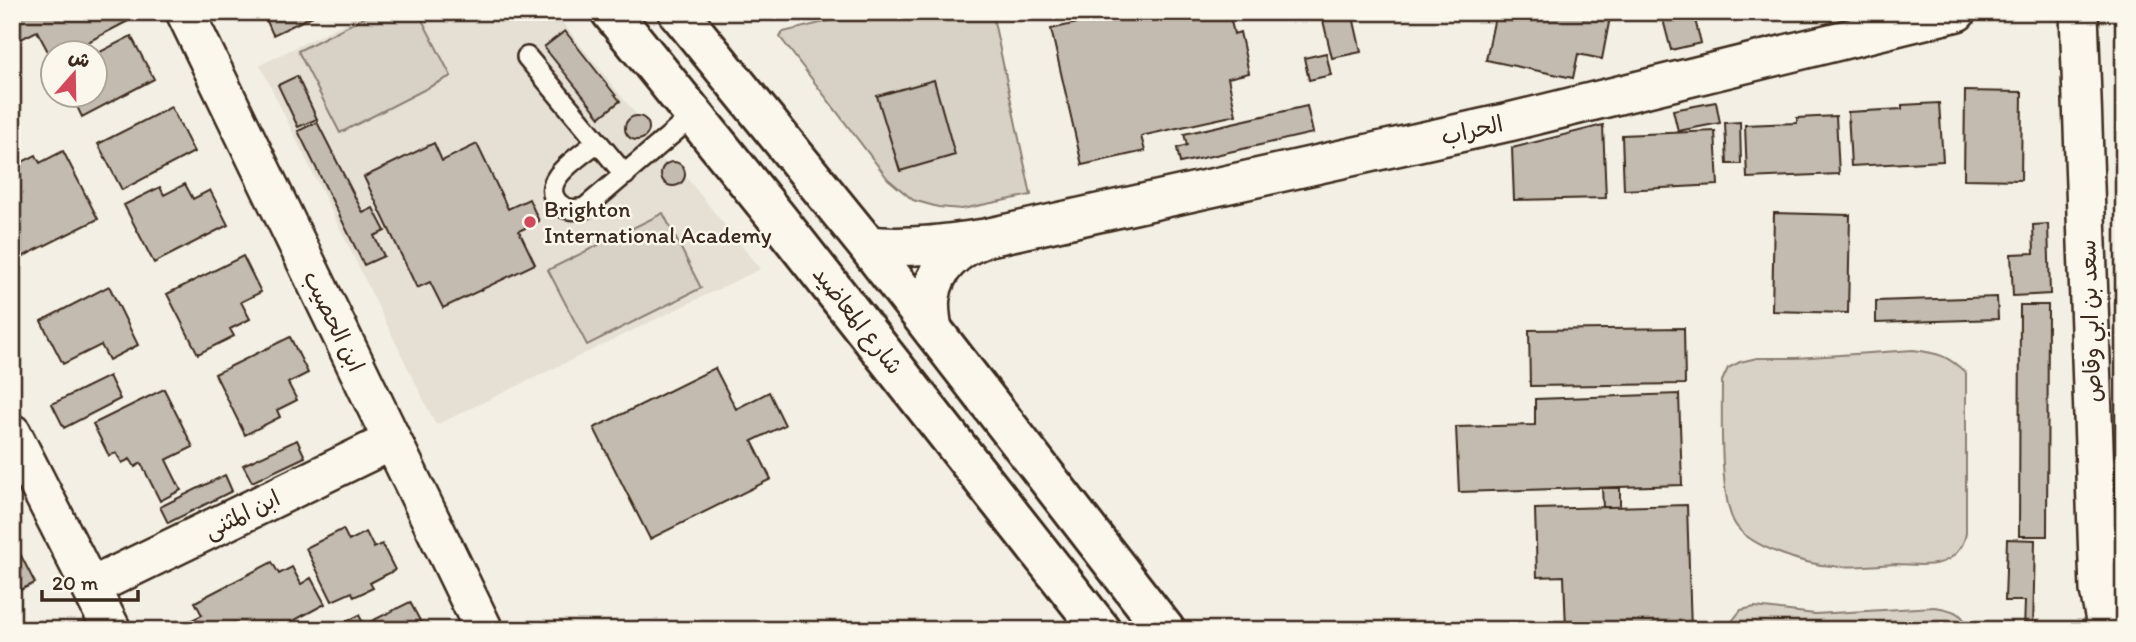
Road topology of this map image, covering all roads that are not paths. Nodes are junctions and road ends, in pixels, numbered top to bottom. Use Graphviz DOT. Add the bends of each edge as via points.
graph roads {
  1 [pos="185,12"];
  2 [pos="611,12"];
  3 [pos="678,12"];
  4 [pos="1956,12"];
  5 [pos="2079,12"];
  6 [pos="527,57"];
  7 [pos="694,116"];
  8 [pos="597,142"];
  9 [pos="625,176"];
  10 [pos="985,239"];
  11 [pos="867,245"];
  12 [pos="933,331"];
  13 [pos="12,433"];
  14 [pos="392,441"];
  15 [pos="91,587"];
  16 [pos="112,630"];
  17 [pos="484,630"];
  18 [pos="1101,630"];
  19 [pos="1165,630"];
  20 [pos="2107,630"];
  1 -- 14 [label="street, ابن الحصيب"];
  2 -- 7 [label="street, شارع المعاضيد"];
  3 -- 11 [label="street"];
  4 -- 10 [label="street, الحراب" via="1509,122"];
  5 -- 20 [label="street, سعد بن ابي وقاص" via="2099,590"];
  6 -- 8 [label="lane"];
  7 -- 9 [label="lane"];
  7 -- 18 [label="street, شارع المعاضيد"];
  8 -- 9 [label="lane"];
  8 -- 9 [label="lane" via="555,178 551,188 554,199 564,208 585,208"];
  10 -- 11 [label="street, الحراب" via="926,247"];
  10 -- 12 [label="street, الحراب" via="960,250 935,280 930,299"];
  11 -- 12 [label="street"];
  12 -- 19 [label="street"];
  13 -- 15 [label="street"];
  14 -- 15 [label="street, ابن المثنى"];
  14 -- 17 [label="street, ابن الحصيب"];
  15 -- 16 [label="street"];
}
